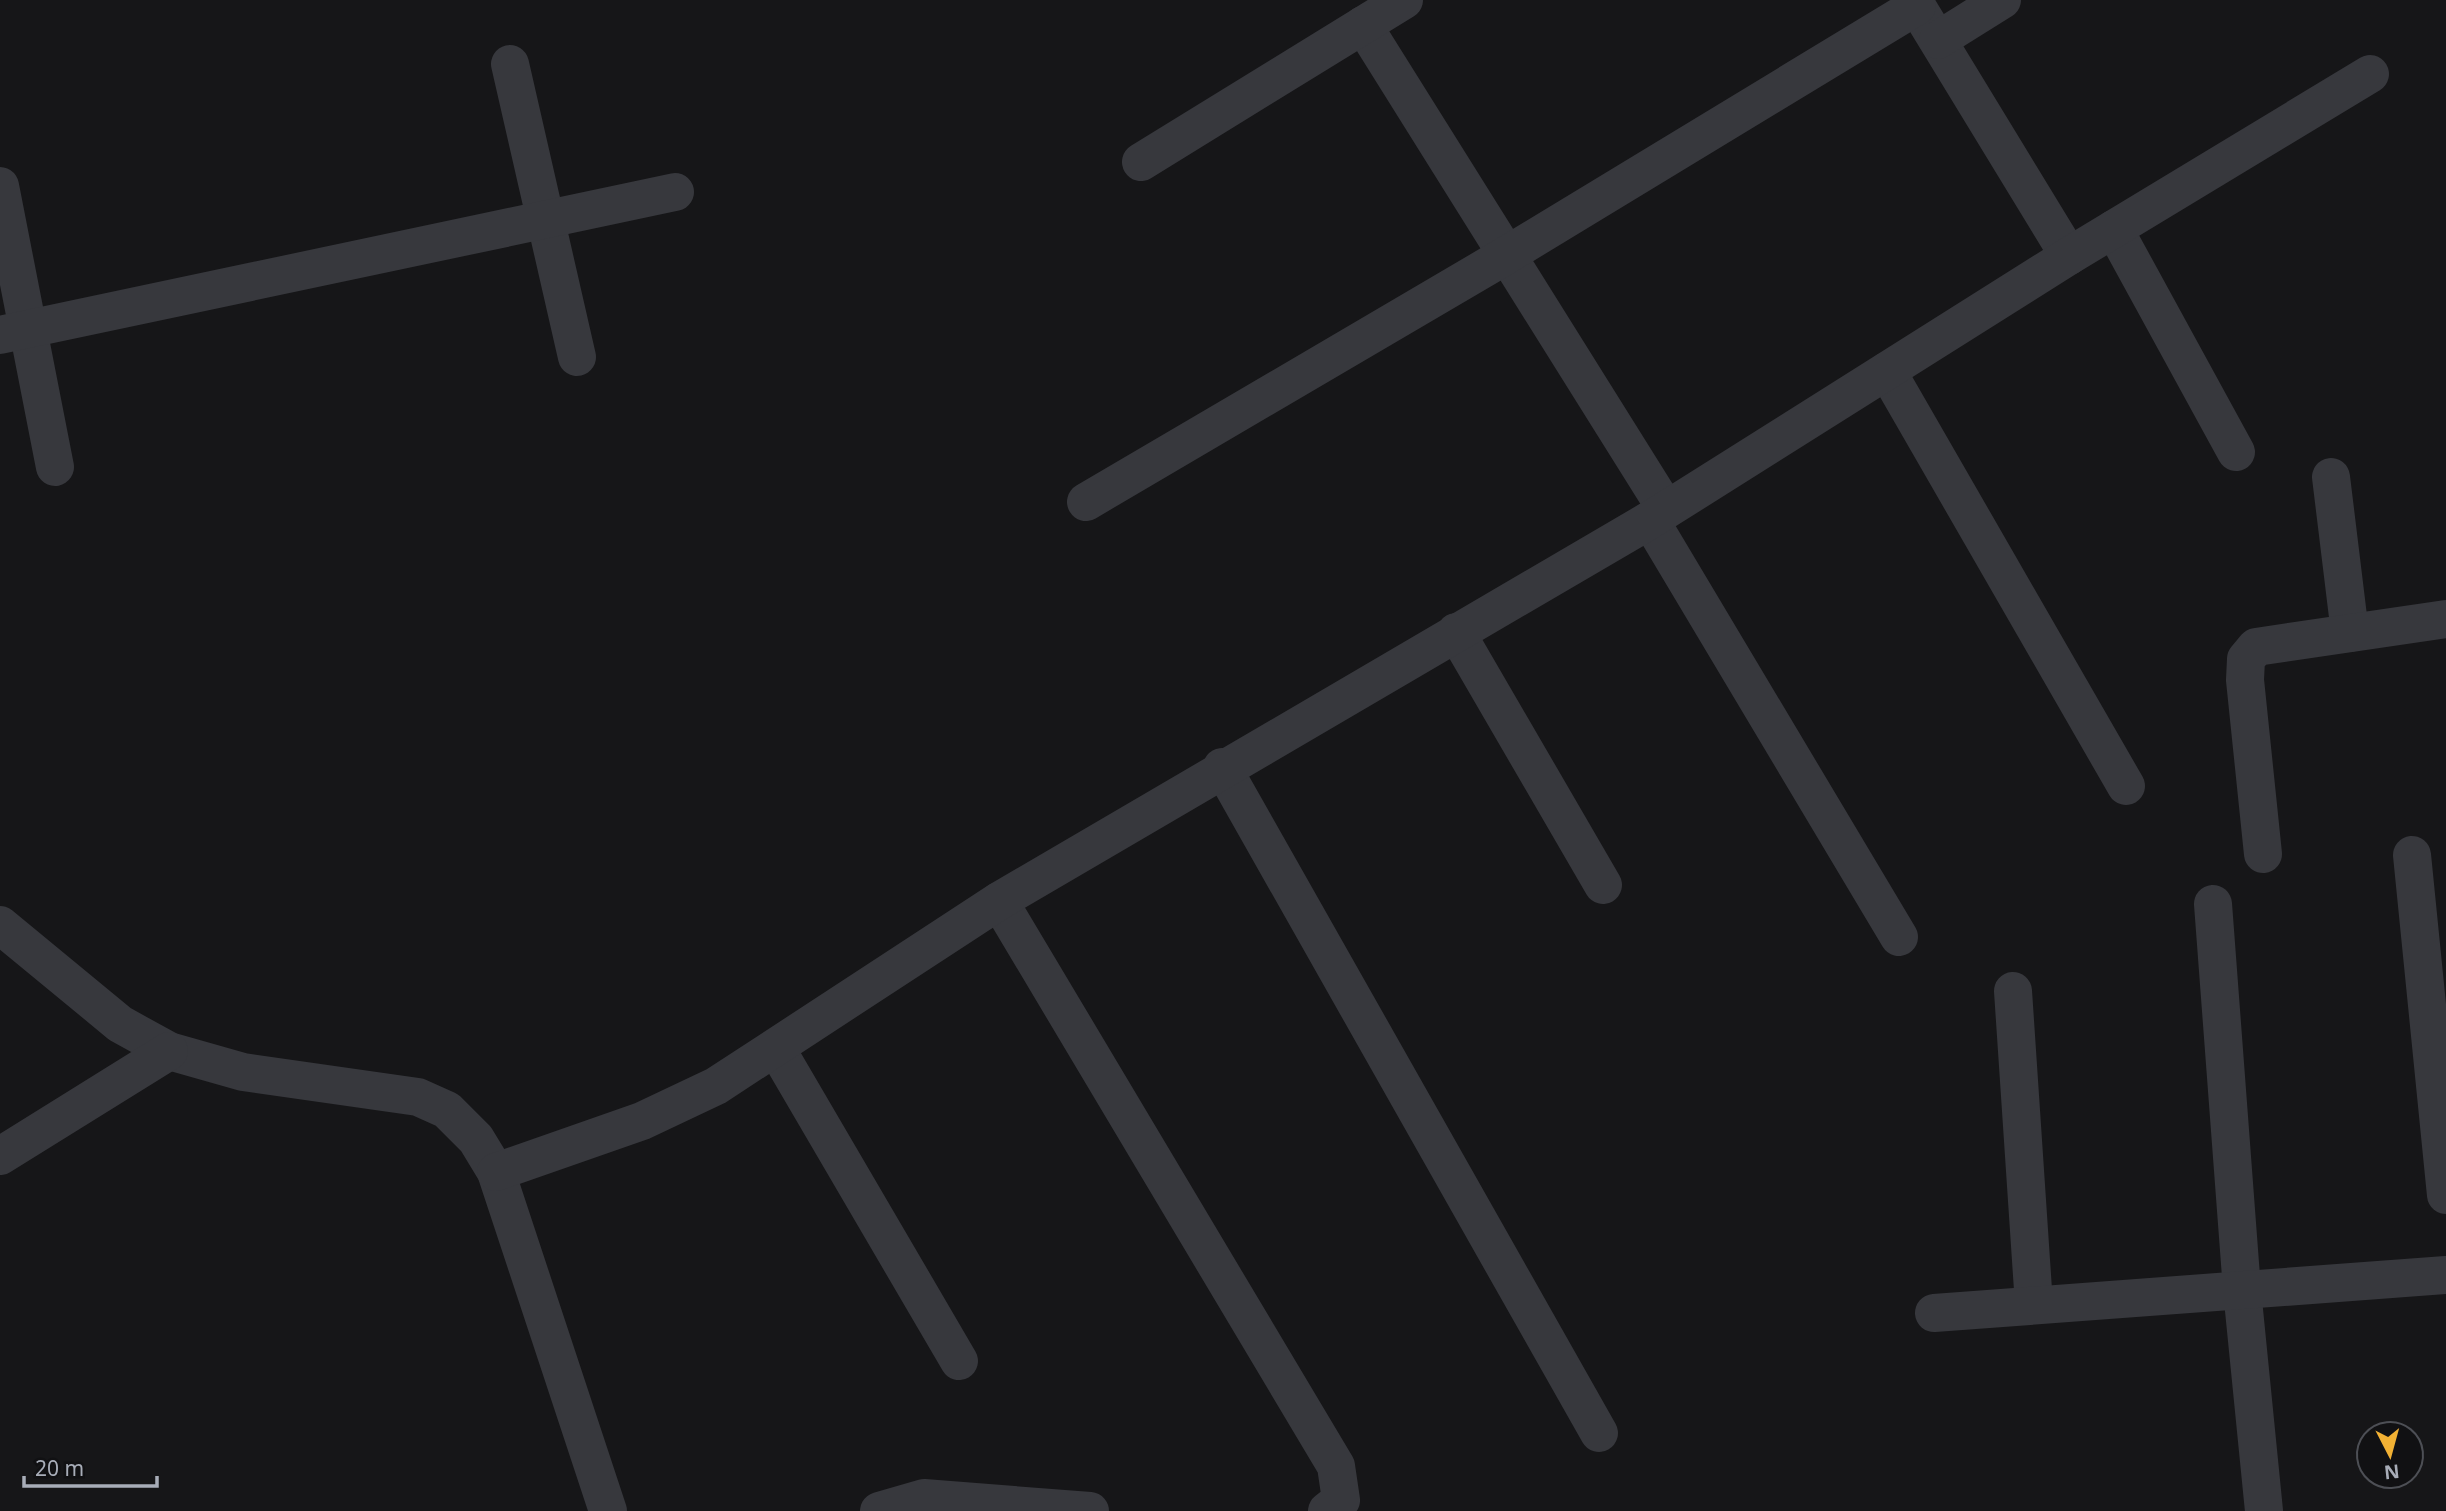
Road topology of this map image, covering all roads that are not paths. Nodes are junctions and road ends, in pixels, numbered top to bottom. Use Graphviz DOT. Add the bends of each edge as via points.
graph roads {
  1 [pos="1404,0"];
  2 [pos="2002,0"];
  3 [pos="1915,3"];
  4 [pos="1363,25"];
  5 [pos="1938,40"];
  6 [pos="510,64"];
  7 [pos="2370,74"];
  8 [pos="1141,162"];
  9 [pos="0,186"];
  10 [pos="675,192"];
  11 [pos="545,220"];
  12 [pos="2114,229"];
  13 [pos="1505,256"];
  14 [pos="2069,256"];
  15 [pos="15,332"];
  16 [pos="577,357"];
  17 [pos="1887,370"];
  18 [pos="2236,452"];
  19 [pos="55,467"];
  20 [pos="2331,477"];
  21 [pos="1086,502"];
  22 [pos="1658,515"];
  23 [pos="2446,619"];
  24 [pos="1456,632"];
  25 [pos="2350,633"];
  26 [pos="1222,767"];
  27 [pos="2126,786"];
  28 [pos="2263,854"];
  29 [pos="2412,855"];
  30 [pos="1603,885"];
  31 [pos="999,901"];
  32 [pos="2213,904"];
  33 [pos="0,925"];
  34 [pos="1899,936"];
  35 [pos="2012,991"];
  36 [pos="776,1048"];
  37 [pos="169,1051"];
  38 [pos="0,1156"];
  39 [pos="496,1172"];
  40 [pos="2446,1195"];
  41 [pos="2446,1275"];
  42 [pos="2242,1290"];
  43 [pos="2034,1306"];
  44 [pos="1934,1313"];
  45 [pos="959,1360"];
  46 [pos="1599,1433"];
  47 [pos="925,1504"];
  48 [pos="608,1511"];
  49 [pos="879,1511"];
  50 [pos="1090,1511"];
  51 [pos="1327,1511"];
  52 [pos="2264,1511"];
  1 -- 4 [label="street"];
  2 -- 5 [label="street"];
  3 -- 5 [label="street"];
  3 -- 13 [label="street"];
  4 -- 8 [label="street"];
  4 -- 13 [label="street"];
  5 -- 14 [label="street"];
  6 -- 11 [label="street"];
  7 -- 12 [label="street"];
  9 -- 15 [label="street"];
  10 -- 11 [label="street"];
  11 -- 15 [label="street"];
  11 -- 16 [label="street"];
  12 -- 14 [label="street"];
  12 -- 18 [label="street"];
  13 -- 21 [label="street"];
  13 -- 22 [label="street"];
  14 -- 17 [label="street"];
  15 -- 19 [label="street"];
  17 -- 22 [label="street"];
  17 -- 27 [label="street"];
  20 -- 25 [label="street"];
  22 -- 24 [label="street"];
  22 -- 34 [label="street"];
  23 -- 25 [label="street"];
  24 -- 26 [label="street"];
  24 -- 30 [label="street"];
  25 -- 28 [label="street" via="2256,647 2246,660"];
  26 -- 31 [label="street"];
  26 -- 46 [label="street"];
  29 -- 40 [label="street"];
  31 -- 36 [label="street"];
  31 -- 51 [label="street" via="1336,1466 1341,1500"];
  32 -- 42 [label="street"];
  33 -- 37 [label="street" via="120,1024"];
  35 -- 43 [label="street"];
  36 -- 39 [label="street" via="716,1086 642,1121"];
  36 -- 45 [label="street"];
  37 -- 38 [label="street"];
  37 -- 39 [label="street" via="243,1072 418,1097 447,1110 476,1139"];
  39 -- 48 [label="street"];
  41 -- 42 [label="street"];
  42 -- 43 [label="street"];
  42 -- 52 [label="street"];
  43 -- 44 [label="street"];
  47 -- 49 [label="street"];
  47 -- 50 [label="street"];
}
